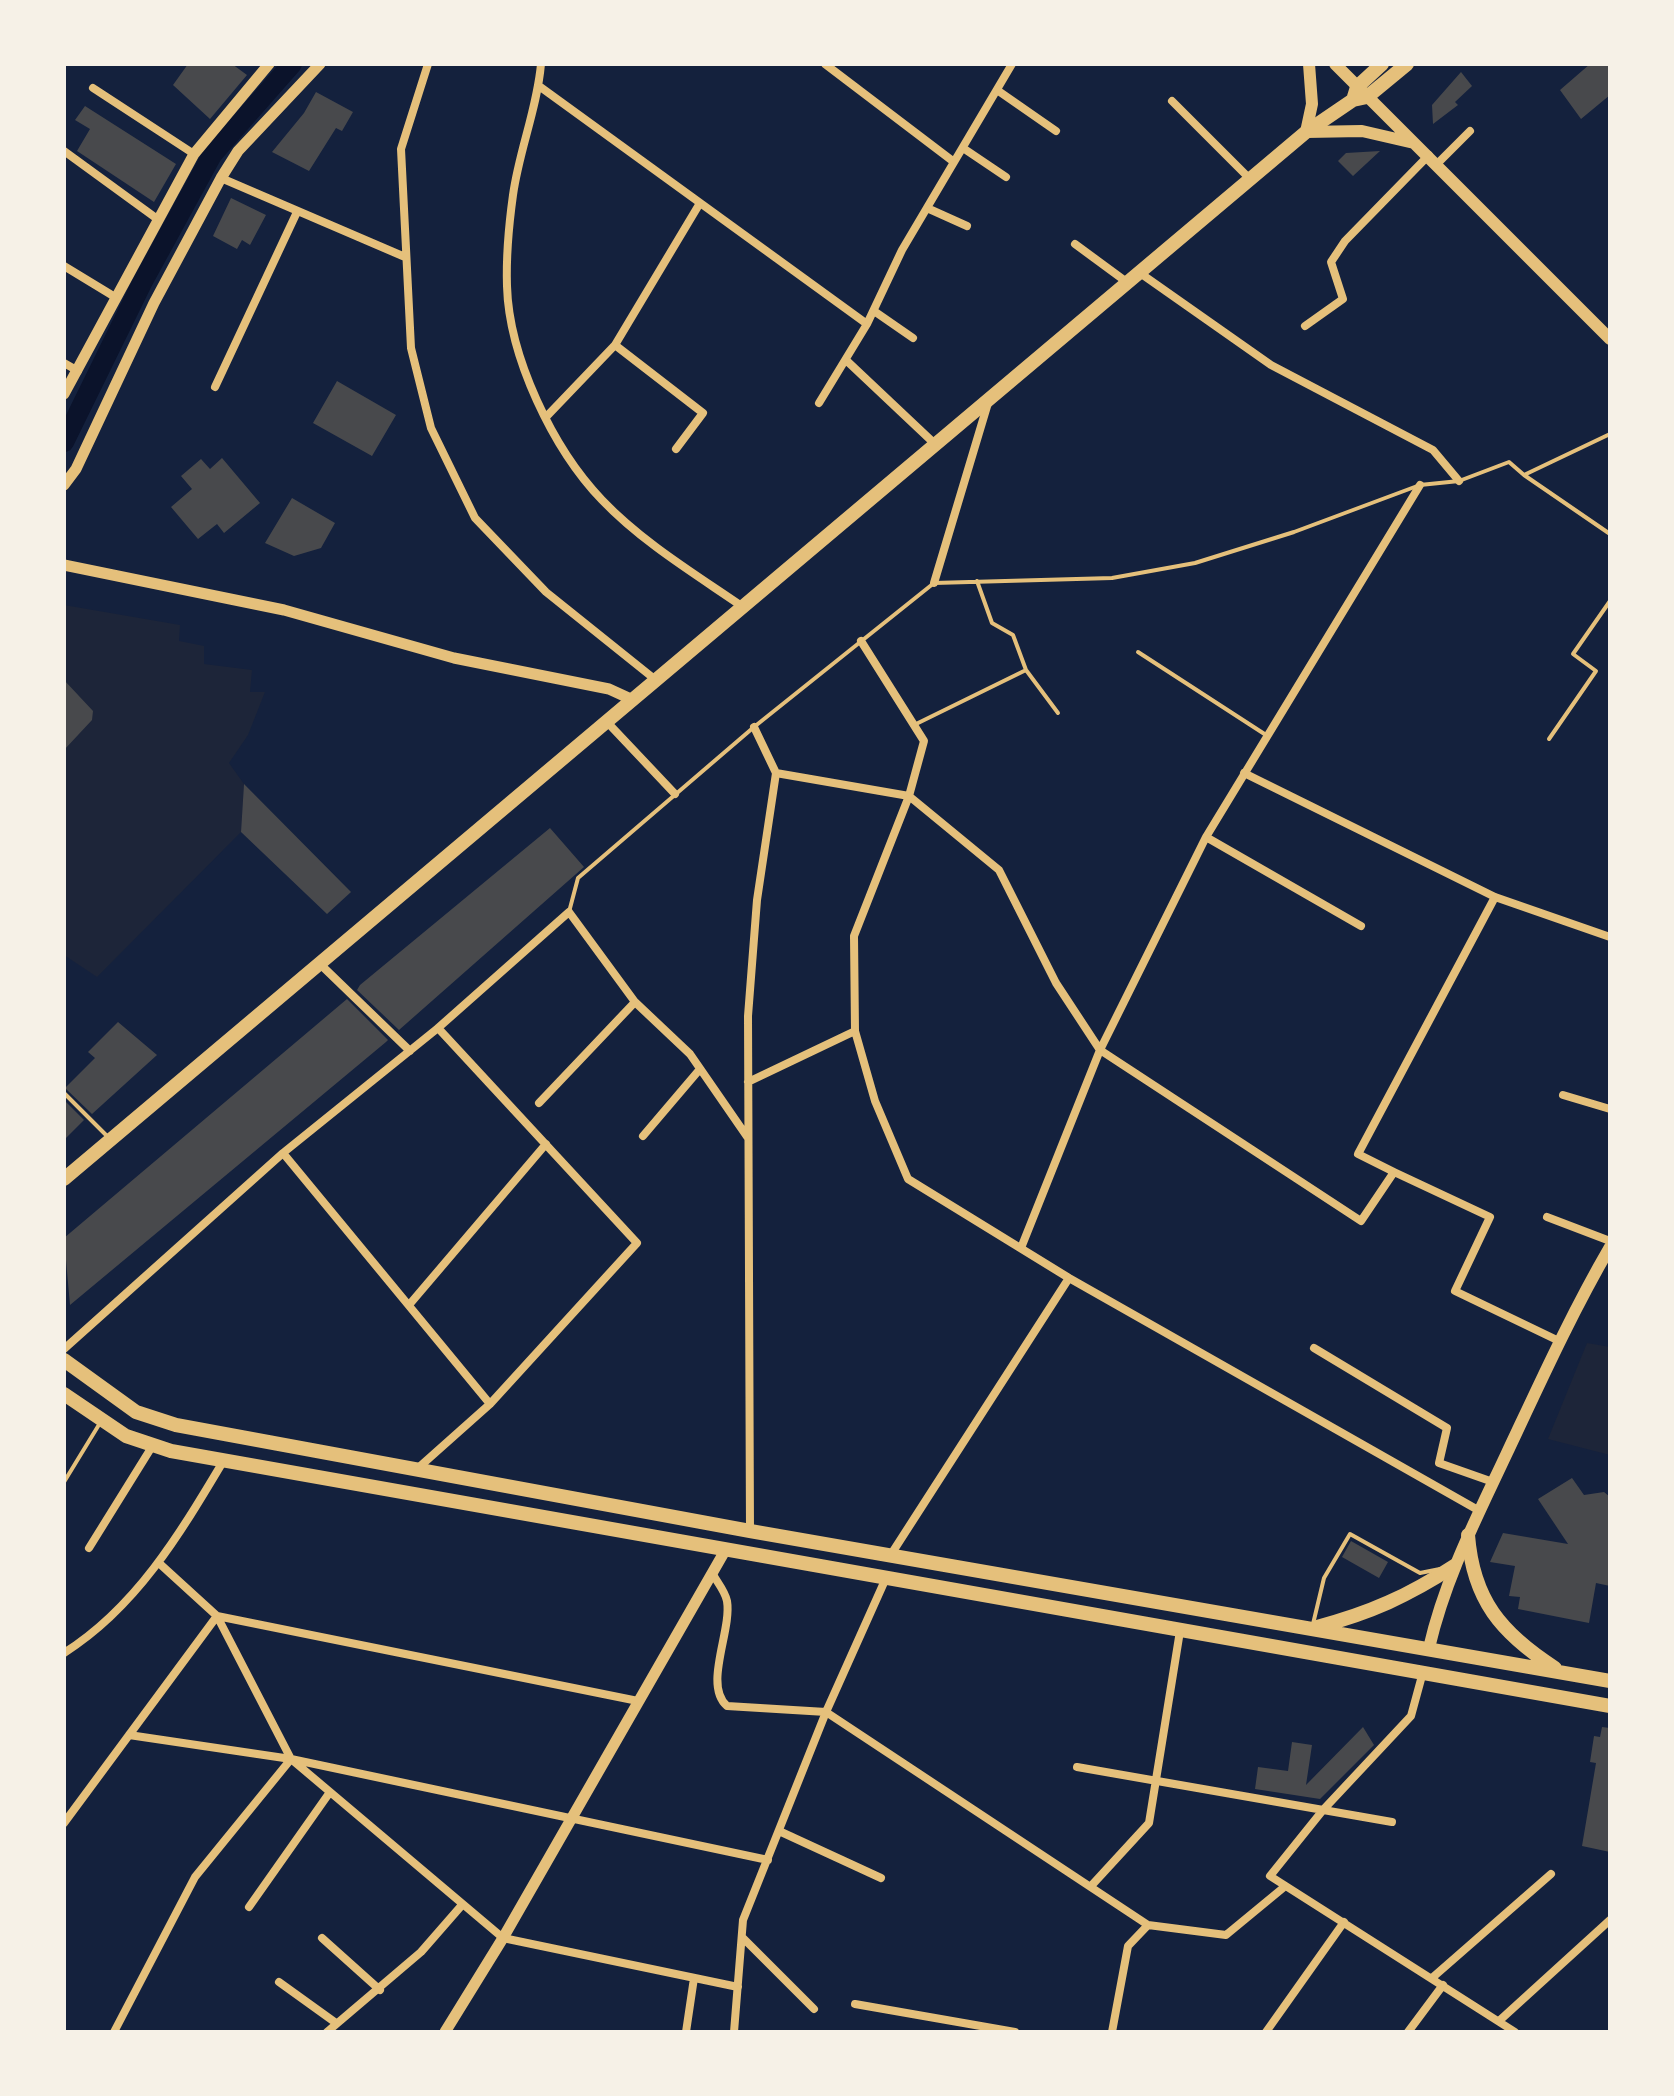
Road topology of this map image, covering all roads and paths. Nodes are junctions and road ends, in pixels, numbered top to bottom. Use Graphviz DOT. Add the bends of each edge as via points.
graph roads {
  1 [pos="320,64"];
  2 [pos="428,64"];
  3 [pos="541,64"];
  4 [pos="825,64"];
  5 [pos="1012,64"];
  6 [pos="1309,64"];
  7 [pos="1335,64"];
  8 [pos="1382,64"];
  9 [pos="1407,64"];
  10 [pos="262,66"];
  11 [pos="539,86"];
  12 [pos="93,88"];
  13 [pos="997,90"];
  14 [pos="1359,95"];
  15 [pos="1172,101"];
  16 [pos="1056,131"];
  17 [pos="1470,131"];
  18 [pos="1306,132"];
  19 [pos="1417,143"];
  20 [pos="963,148"];
  21 [pos="64,151"];
  22 [pos="194,154"];
  23 [pos="1433,159"];
  24 [pos="954,162"];
  25 [pos="1006,177"];
  26 [pos="221,178"];
  27 [pos="1251,180"];
  28 [pos="700,203"];
  29 [pos="927,208"];
  30 [pos="297,212"];
  31 [pos="156,218"];
  32 [pos="967,226"];
  33 [pos="1075,244"];
  34 [pos="405,257"];
  35 [pos="64,266"];
  36 [pos="1140,273"];
  37 [pos="1128,283"];
  38 [pos="115,297"];
  39 [pos="874,311"];
  40 [pos="867,324"];
  41 [pos="1305,326"];
  42 [pos="913,338"];
  43 [pos="1610,339"];
  44 [pos="615,345"];
  45 [pos="847,361"];
  46 [pos="64,363"];
  47 [pos="78,371"];
  48 [pos="215,387"];
  49 [pos="64,394"];
  50 [pos="989,401"];
  51 [pos="819,403"];
  52 [pos="547,416"];
  53 [pos="1610,434"];
  54 [pos="936,445"];
  55 [pos="676,449"];
  56 [pos="1524,475"];
  57 [pos="1459,481"];
  58 [pos="64,485"];
  59 [pos="1420,485"];
  60 [pos="1610,534"];
  61 [pos="64,565"];
  62 [pos="977,581"];
  63 [pos="934,583"];
  64 [pos="1610,601"];
  65 [pos="743,608"];
  66 [pos="861,641"];
  67 [pos="1138,652"];
  68 [pos="1026,670"];
  69 [pos="657,681"];
  70 [pos="633,700"];
  71 [pos="1058,713"];
  72 [pos="607,722"];
  73 [pos="914,725"];
  74 [pos="754,727"];
  75 [pos="1266,735"];
  76 [pos="1549,739"];
  77 [pos="776,773"];
  78 [pos="1244,773"];
  79 [pos="675,794"];
  80 [pos="909,796"];
  81 [pos="1206,837"];
  82 [pos="1495,897"];
  83 [pos="569,912"];
  84 [pos="1361,926"];
  85 [pos="1610,937"];
  86 [pos="320,964"];
  87 [pos="635,1002"];
  88 [pos="438,1028"];
  89 [pos="855,1031"];
  90 [pos="1100,1050"];
  91 [pos="410,1051"];
  92 [pos="700,1069"];
  93 [pos="748,1082"];
  94 [pos="64,1093"];
  95 [pos="1563,1095"];
  96 [pos="539,1103"];
  97 [pos="1610,1109"];
  98 [pos="643,1136"];
  99 [pos="748,1138"];
  100 [pos="110,1140"];
  101 [pos="546,1144"];
  102 [pos="283,1153"];
  103 [pos="1394,1172"];
  104 [pos="64,1179"];
  105 [pos="1547,1217"];
  106 [pos="1610,1241"];
  107 [pos="1610,1247"];
  108 [pos="1021,1248"];
  109 [pos="1604,1267"];
  110 [pos="1069,1278"];
  111 [pos="409,1305"];
  112 [pos="1559,1341"];
  113 [pos="1314,1348"];
  114 [pos="64,1349"];
  115 [pos="64,1360"];
  116 [pos="64,1394"];
  117 [pos="490,1404"];
  118 [pos="101,1421"];
  119 [pos="153,1445"];
  120 [pos="224,1460"];
  121 [pos="416,1469"];
  122 [pos="64,1482"];
  123 [pos="1493,1482"];
  124 [pos="1478,1510"];
  125 [pos="750,1531"];
  126 [pos="1468,1535"];
  127 [pos="89,1548"];
  128 [pos="726,1549"];
  129 [pos="890,1556"];
  130 [pos="160,1564"];
  131 [pos="1454,1566"];
  132 [pos="712,1573"];
  133 [pos="886,1578"];
  134 [pos="217,1616"];
  135 [pos="1312,1628"];
  136 [pos="1180,1631"];
  137 [pos="1429,1648"];
  138 [pos="64,1653"];
  139 [pos="1423,1672"];
  140 [pos="1560,1672"];
  141 [pos="1610,1681"];
  142 [pos="638,1701"];
  143 [pos="1610,1706"];
  144 [pos="826,1712"];
  145 [pos="129,1735"];
  146 [pos="291,1759"];
  147 [pos="1077,1767"];
  148 [pos="1156,1781"];
  149 [pos="330,1792"];
  150 [pos="1323,1810"];
  151 [pos="571,1820"];
  152 [pos="1392,1822"];
  153 [pos="64,1823"];
  154 [pos="779,1831"];
  155 [pos="768,1860"];
  156 [pos="1551,1874"];
  157 [pos="881,1878"];
  158 [pos="1092,1885"];
  159 [pos="1283,1888"];
  160 [pos="462,1905"];
  161 [pos="249,1907"];
  162 [pos="1610,1920"];
  163 [pos="1344,1922"];
  164 [pos="1148,1925"];
  165 [pos="742,1937"];
  166 [pos="322,1938"];
  167 [pos="503,1938"];
  168 [pos="694,1978"];
  169 [pos="1432,1978"];
  170 [pos="279,1982"];
  171 [pos="1443,1985"];
  172 [pos="738,1987"];
  173 [pos="380,1990"];
  174 [pos="855,2004"];
  175 [pos="814,2009"];
  176 [pos="1499,2021"];
  177 [pos="336,2023"];
  178 [pos="114,2032"];
  179 [pos="327,2032"];
  180 [pos="445,2032"];
  181 [pos="686,2032"];
  182 [pos="734,2032"];
  183 [pos="1015,2032"];
  184 [pos="1112,2032"];
  185 [pos="1266,2032"];
  186 [pos="1408,2032"];
  187 [pos="1515,2032"];
  1 -- 26 [label="street" via="238,151"];
  2 -- 34 [label="street" via="401,149"];
  3 -- 11 [label="street"];
  4 -- 24 [label="street"];
  5 -- 13 [label="street"];
  6 -- 18 [label="main road" via="1312,104"];
  7 -- 14 [label="main road"];
  8 -- 14 [label="main road"];
  9 -- 14 [label="main road"];
  10 -- 22 [label="street"];
  11 -- 28 [label="street"];
  11 -- 52 [label="street" via="513,193 507,288 521,363"];
  12 -- 22 [label="street"];
  13 -- 16 [label="street"];
  13 -- 20 [label="street"];
  14 -- 18 [label="main road"];
  14 -- 19 [label="main road"];
  15 -- 27 [label="street"];
  17 -- 23 [label="street"];
  18 -- 19 [label="main road" via="1362,131"];
  18 -- 27 [label="main road"];
  19 -- 23 [label="main road"];
  20 -- 24 [label="street"];
  20 -- 25 [label="street"];
  21 -- 31 [label="street"];
  22 -- 31 [label="street"];
  23 -- 41 [label="street" via="1345,241 1331,262 1343,299"];
  23 -- 43 [label="main road"];
  24 -- 29 [label="street"];
  26 -- 30 [label="street"];
  26 -- 58 [label="street"];
  27 -- 36 [label="main road"];
  28 -- 40 [label="street"];
  28 -- 44 [label="street"];
  29 -- 32 [label="street"];
  29 -- 39 [label="street"];
  30 -- 34 [label="street"];
  30 -- 48 [label="street"];
  31 -- 38 [label="street"];
  33 -- 37 [label="street"];
  34 -- 69 [label="street" via="411,348 431,428 475,518 546,592"];
  35 -- 38 [label="street"];
  36 -- 37 [label="main road"];
  36 -- 57 [label="street" via="1271,365 1433,450"];
  37 -- 50 [label="main road"];
  38 -- 47 [label="street"];
  39 -- 40 [label="street"];
  39 -- 42 [label="street"];
  40 -- 45 [label="street"];
  44 -- 52 [label="street"];
  44 -- 55 [label="street" via="703,413"];
  45 -- 51 [label="street"];
  45 -- 54 [label="street"];
  46 -- 47 [label="street"];
  47 -- 49 [label="street"];
  50 -- 54 [label="main road"];
  50 -- 63 [label="street"];
  52 -- 65 [label="street" via="601,500"];
  53 -- 56 [label="lane"];
  54 -- 65 [label="main road"];
  56 -- 57 [label="lane" via="1509,462"];
  56 -- 60 [label="lane"];
  57 -- 59 [label="lane"];
  59 -- 62 [label="lane" via="1195,563 1112,578"];
  59 -- 75 [label="street"];
  61 -- 70 [label="street" via="344,624 454,658 609,689"];
  62 -- 63 [label="lane"];
  62 -- 68 [label="lane" via="992,623 1013,635"];
  63 -- 66 [label="lane"];
  64 -- 76 [label="lane" via="1573,654 1596,671"];
  65 -- 69 [label="main road"];
  66 -- 73 [label="street"];
  66 -- 74 [label="lane"];
  67 -- 75 [label="lane"];
  68 -- 71 [label="lane"];
  68 -- 73 [label="lane"];
  69 -- 70 [label="main road"];
  70 -- 72 [label="main road"];
  72 -- 79 [label="street"];
  72 -- 86 [label="main road"];
  73 -- 80 [label="street" via="924,741"];
  74 -- 77 [label="street"];
  74 -- 79 [label="lane"];
  75 -- 78 [label="street"];
  77 -- 80 [label="street"];
  77 -- 93 [label="street" via="757,900"];
  78 -- 81 [label="street"];
  78 -- 82 [label="street"];
  79 -- 83 [label="lane" via="578,878"];
  80 -- 89 [label="street" via="854,936"];
  80 -- 90 [label="street" via="999,870 1056,983"];
  81 -- 84 [label="street"];
  81 -- 90 [label="street"];
  82 -- 85 [label="street"];
  82 -- 103 [label="street" via="1358,1154"];
  83 -- 87 [label="street"];
  83 -- 88 [label="street"];
  86 -- 91 [label="street"];
  86 -- 100 [label="main road"];
  87 -- 92 [label="street"];
  87 -- 96 [label="street"];
  88 -- 91 [label="street"];
  88 -- 101 [label="street"];
  89 -- 93 [label="street"];
  89 -- 108 [label="street" via="875,1101 908,1179"];
  90 -- 103 [label="street" via="1361,1221"];
  90 -- 108 [label="street"];
  91 -- 102 [label="street"];
  92 -- 98 [label="street"];
  92 -- 99 [label="street"];
  93 -- 99 [label="street"];
  94 -- 100 [label="lane"];
  95 -- 97 [label="street"];
  99 -- 125 [label="street"];
  100 -- 104 [label="main road"];
  101 -- 111 [label="street"];
  101 -- 117 [label="street" via="637,1243"];
  102 -- 111 [label="street"];
  102 -- 114 [label="street"];
  103 -- 112 [label="street" via="1490,1217 1455,1291"];
  105 -- 106 [label="street"];
  107 -- 109 [label="main road"];
  108 -- 110 [label="street"];
  109 -- 112 [label="main road"];
  110 -- 124 [label="street"];
  110 -- 129 [label="street"];
  111 -- 117 [label="street"];
  112 -- 123 [label="main road"];
  113 -- 123 [label="street" via="1447,1428 1439,1463"];
  115 -- 121 [label="main road" via="136,1412 176,1425"];
  116 -- 118 [label="main road"];
  117 -- 121 [label="street"];
  118 -- 119 [label="main road"];
  118 -- 122 [label="lane"];
  119 -- 120 [label="main road"];
  119 -- 127 [label="street"];
  120 -- 128 [label="main road"];
  120 -- 130 [label="street"];
  121 -- 125 [label="main road"];
  123 -- 124 [label="main road"];
  124 -- 126 [label="main road"];
  125 -- 129 [label="main road"];
  126 -- 131 [label="main road"];
  126 -- 140 [label="main road" via="1470,1566 1493,1614 1518,1642"];
  128 -- 132 [label="street"];
  128 -- 133 [label="main road"];
  129 -- 135 [label="main road"];
  130 -- 134 [label="street"];
  130 -- 138 [label="street" via="93,1635"];
  131 -- 135 [label="main road" via="1371,1612"];
  131 -- 135 [label="lane" via="1420,1573 1350,1534 1324,1578"];
  131 -- 137 [label="main road"];
  132 -- 142 [label="street"];
  132 -- 144 [label="street" via="727,1601 717,1683 722,1702 747,1710"];
  133 -- 136 [label="main road"];
  133 -- 144 [label="street"];
  134 -- 142 [label="street"];
  134 -- 145 [label="street"];
  134 -- 146 [label="street"];
  135 -- 137 [label="main road"];
  136 -- 139 [label="main road"];
  136 -- 148 [label="street"];
  137 -- 139 [label="main road"];
  137 -- 140 [label="main road"];
  139 -- 143 [label="main road"];
  139 -- 150 [label="street" via="1411,1716"];
  140 -- 141 [label="main road"];
  142 -- 151 [label="street"];
  144 -- 154 [label="street"];
  144 -- 158 [label="street"];
  145 -- 146 [label="street"];
  145 -- 153 [label="street"];
  146 -- 149 [label="street"];
  146 -- 151 [label="street"];
  146 -- 178 [label="street" via="195,1877"];
  147 -- 148 [label="street"];
  148 -- 150 [label="street"];
  148 -- 158 [label="street" via="1149,1823"];
  149 -- 160 [label="street"];
  149 -- 161 [label="street"];
  150 -- 152 [label="street"];
  150 -- 159 [label="street" via="1270,1876"];
  151 -- 155 [label="street"];
  151 -- 167 [label="street"];
  154 -- 155 [label="street"];
  154 -- 157 [label="street"];
  155 -- 165 [label="street" via="743,1920"];
  156 -- 169 [label="street"];
  158 -- 164 [label="street"];
  159 -- 163 [label="street"];
  159 -- 164 [label="street" via="1226,1935"];
  160 -- 167 [label="street"];
  160 -- 173 [label="street"];
  162 -- 176 [label="street"];
  163 -- 169 [label="street"];
  163 -- 185 [label="street"];
  164 -- 184 [label="street" via="1128,1946"];
  165 -- 172 [label="street"];
  165 -- 175 [label="street"];
  166 -- 173 [label="street"];
  167 -- 168 [label="street"];
  167 -- 180 [label="street"];
  168 -- 172 [label="street"];
  168 -- 181 [label="street"];
  169 -- 171 [label="street"];
  170 -- 177 [label="street"];
  171 -- 176 [label="street"];
  171 -- 186 [label="street"];
  172 -- 182 [label="street"];
  173 -- 177 [label="street"];
  174 -- 183 [label="street"];
  176 -- 187 [label="street"];
  177 -- 179 [label="street"];
}
